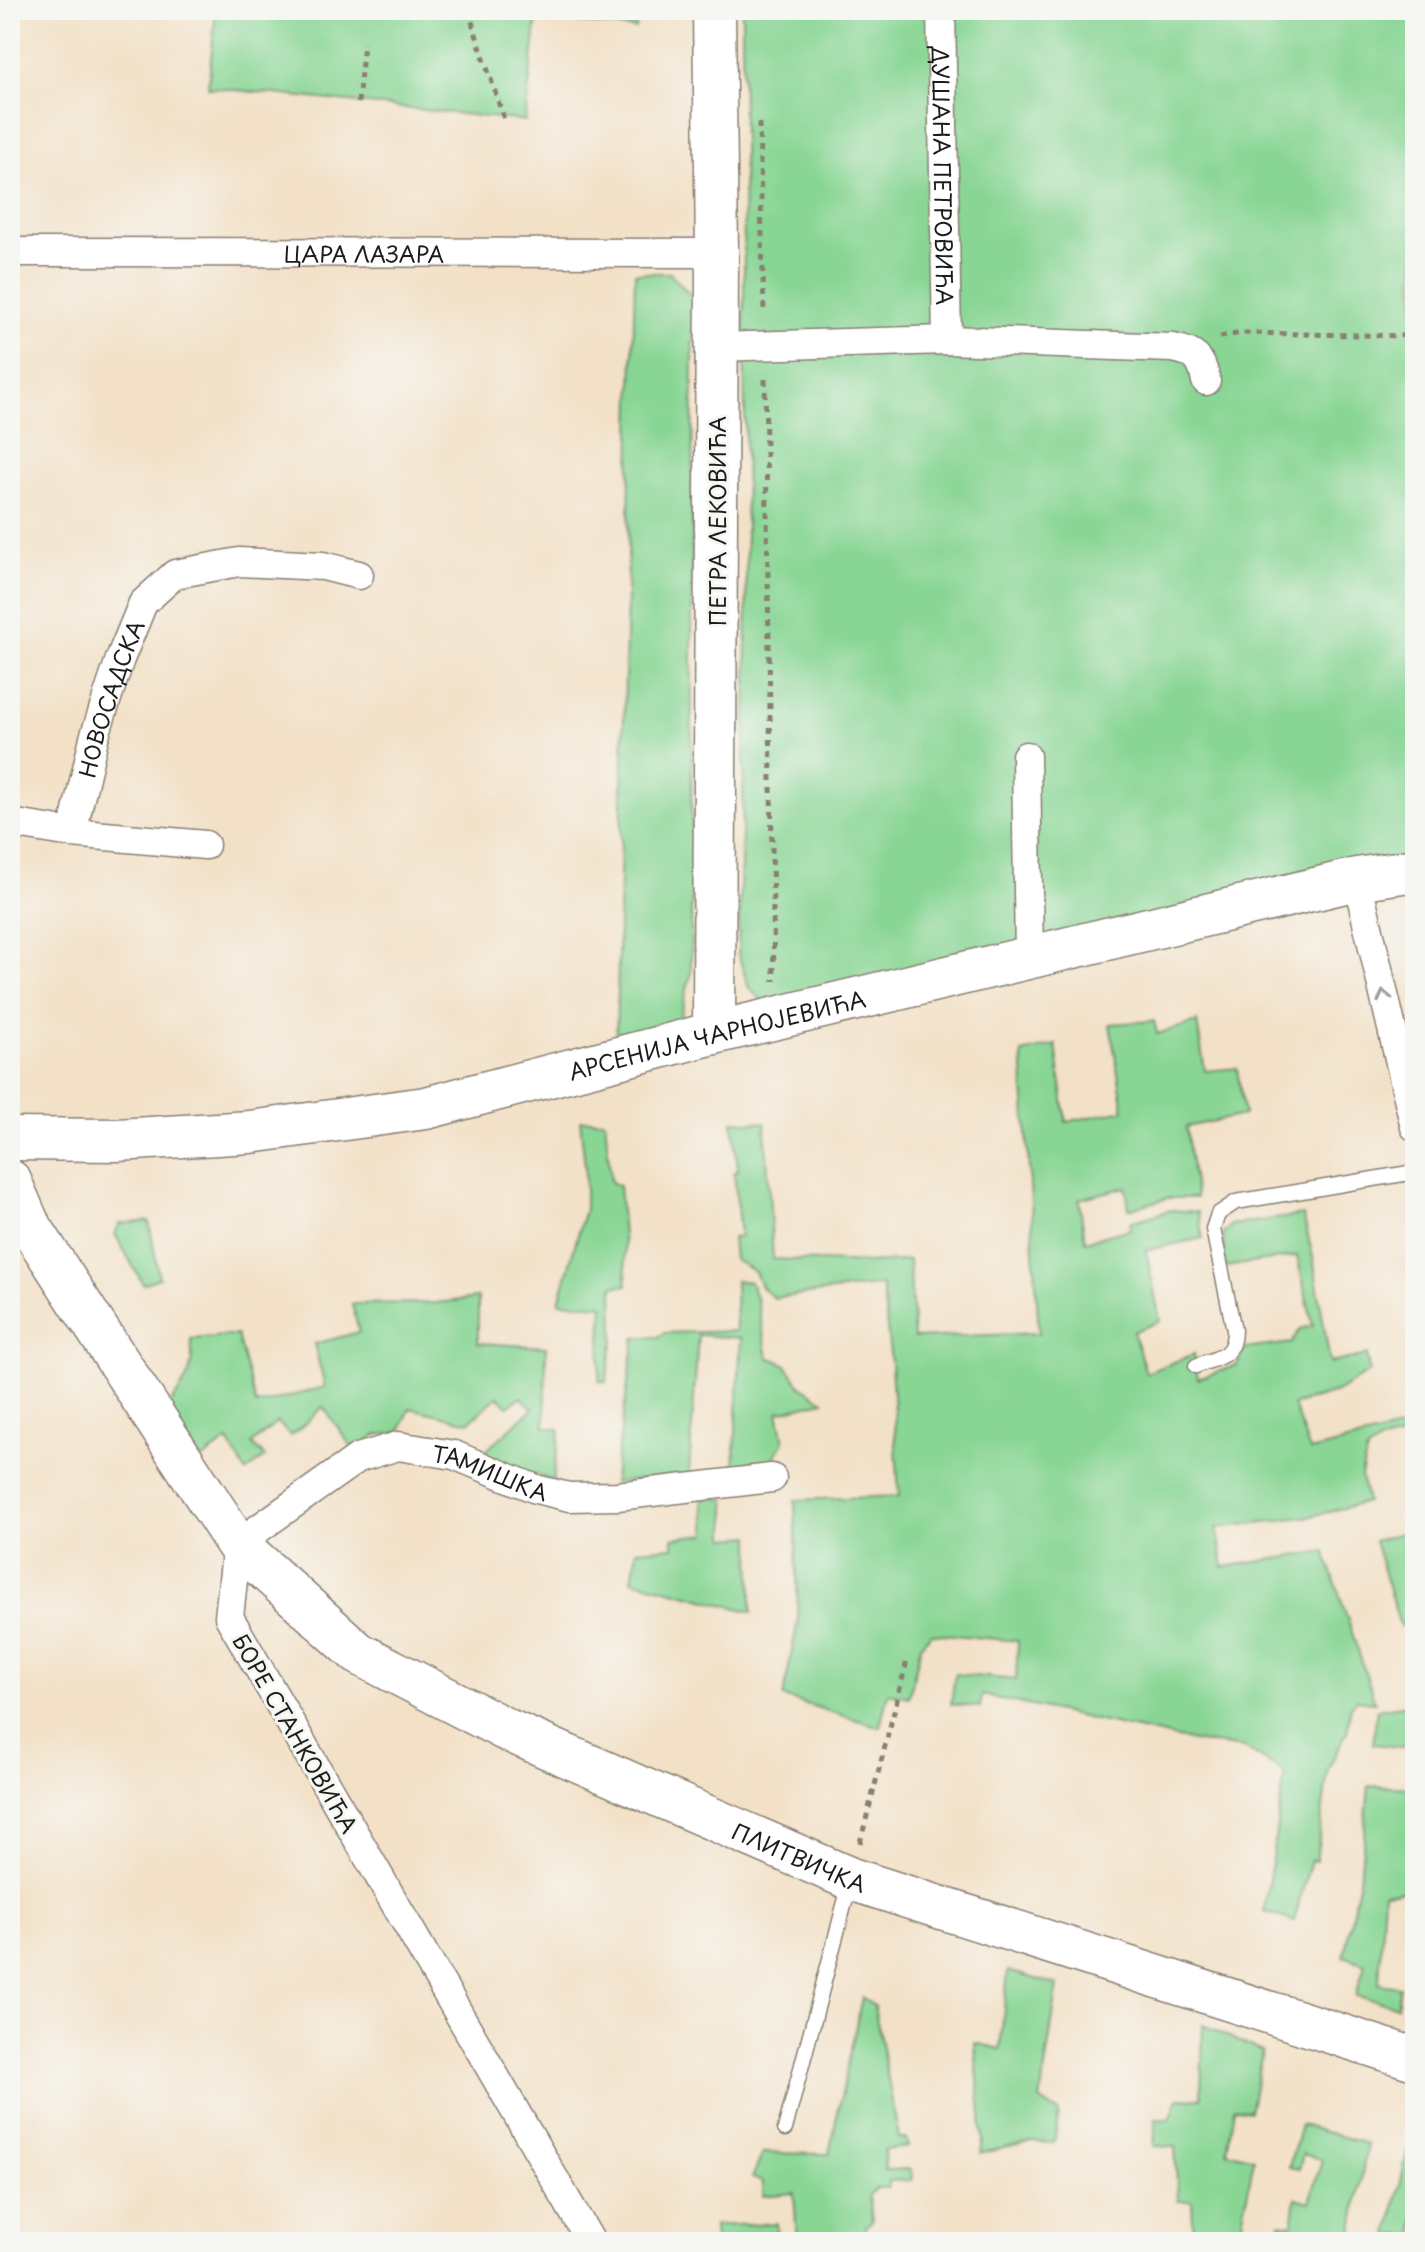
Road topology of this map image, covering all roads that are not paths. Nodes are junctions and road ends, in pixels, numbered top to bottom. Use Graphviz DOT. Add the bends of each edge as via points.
graph roads {
  1 [pos="714,10"];
  2 [pos="941,10"];
  3 [pos="10,252"];
  4 [pos="717,253"];
  5 [pos="947,340"];
  6 [pos="716,347"];
  7 [pos="1206,381"];
  8 [pos="359,575"];
  9 [pos="1026,756"];
  10 [pos="10,823"];
  11 [pos="72,833"];
  12 [pos="205,845"];
  13 [pos="1415,870"];
  14 [pos="1357,879"];
  15 [pos="1029,957"];
  16 [pos="714,1033"];
  17 [pos="1415,1127"];
  18 [pos="10,1139"];
  19 [pos="1415,1172"];
  20 [pos="10,1181"];
  21 [pos="1196,1366"];
  22 [pos="772,1478"];
  23 [pos="237,1544"];
  24 [pos="851,1879"];
  25 [pos="1415,2059"];
  26 [pos="785,2129"];
  27 [pos="591,2242"];
  1 -- 4 [label="street, ПЕТРА ЛЕКОВИЋА"];
  2 -- 5 [label="street, ДУШАНА ПЕТРОВИЋА"];
  3 -- 4 [label="street, ЦАРА ЛАЗАРА"];
  4 -- 6 [label="street, ПЕТРА ЛЕКОВИЋА"];
  5 -- 6 [label="street"];
  5 -- 7 [label="street" via="1173,348 1190,351 1203,363"];
  6 -- 16 [label="street, ПЕТРА ЛЕКОВИЋА"];
  8 -- 11 [label="street, НОВОСАДСКА" via="323,566 239,562 175,574 153,593 143,603 120,659 94,738"];
  9 -- 15 [label="street"];
  10 -- 11 [label="street"];
  11 -- 12 [label="street"];
  13 -- 14 [label="street, АРСЕНИЈА ЧАРНОЈЕВИЋА"];
  14 -- 15 [label="street, АРСЕНИЈА ЧАРНОЈЕВИЋА"];
  17 -- 14 [label="street, one-way"];
  15 -- 16 [label="street, АРСЕНИЈА ЧАРНОЈЕВИЋА"];
  16 -- 18 [label="street, АРСЕНИЈА ЧАРНОЈЕВИЋА" via="426,1108 250,1132 117,1140"];
  19 -- 21 [label="lane" via="1236,1202 1218,1214 1213,1229 1234,1343 1229,1353"];
  20 -- 23 [label="street" via="28,1223"];
  22 -- 23 [label="street, ТАМИШКА" via="569,1497 454,1455 398,1446 358,1458"];
  23 -- 24 [label="street, ПЛИТВИЧКА" via="358,1653 505,1729"];
  23 -- 27 [label="street, БОРЕ СТАНКОВИЋА" via="229,1617"];
  24 -- 25 [label="street, ПЛИТВИЧКА"];
  24 -- 26 [label="lane"];
}
